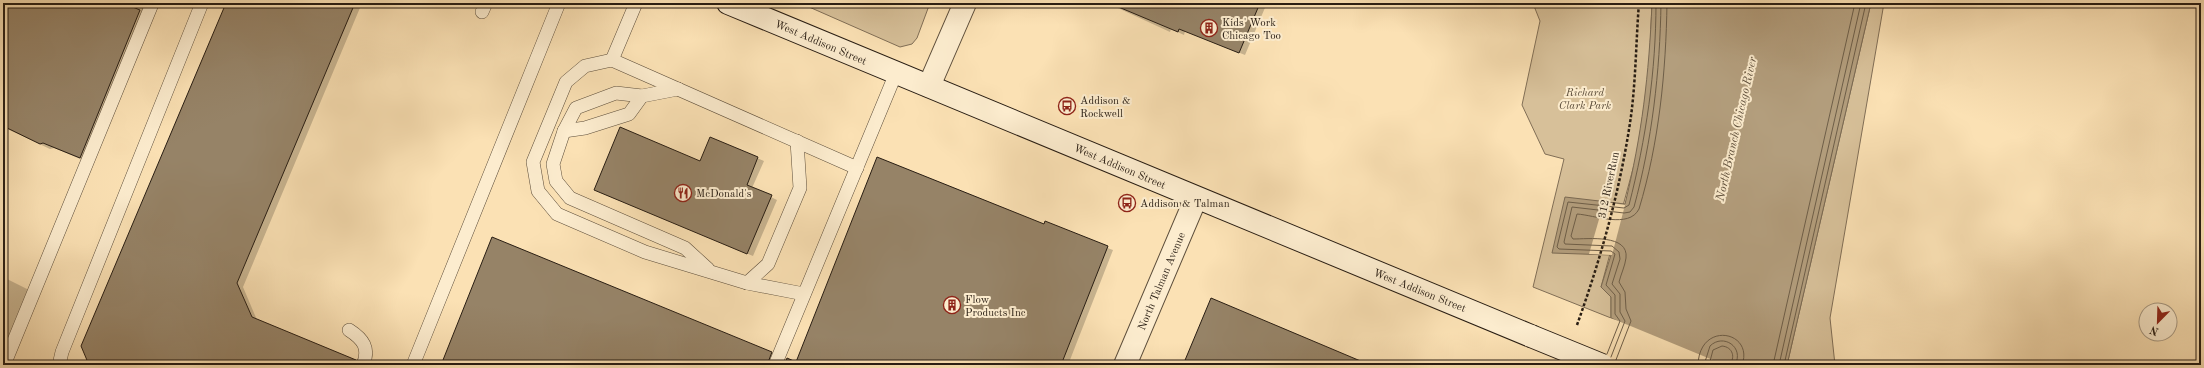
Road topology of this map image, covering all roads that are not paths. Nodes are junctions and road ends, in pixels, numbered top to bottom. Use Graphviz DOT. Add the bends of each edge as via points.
graph roads {
  1 [pos="150,3"];
  2 [pos="202,3"];
  3 [pos="559,3"];
  4 [pos="636,3"];
  5 [pos="728,3"];
  6 [pos="965,3"];
  7 [pos="612,60"];
  8 [pos="896,73"];
  9 [pos="929,86"];
  10 [pos="678,89"];
  11 [pos="642,96"];
  12 [pos="564,131"];
  13 [pos="797,141"];
  14 [pos="857,168"];
  15 [pos="1196,198"];
  16 [pos="711,272"];
  17 [pos="747,283"];
  18 [pos="804,294"];
  19 [pos="349,330"];
  20 [pos="4,365"];
  21 [pos="59,365"];
  22 [pos="363,365"];
  23 [pos="413,365"];
  24 [pos="775,365"];
  25 [pos="1126,365"];
  26 [pos="1602,365"];
  1 -- 20 [label="lane" via="152,4"];
  2 -- 21 [label="lane"];
  3 -- 23 [label="lane"];
  4 -- 7 [label="lane"];
  5 -- 8 [label="main road, West Addison Street"];
  6 -- 9 [label="main road"];
  7 -- 10 [label="lane"];
  7 -- 16 [label="lane" via="586,66 566,82 533,162 538,191 557,214 646,252"];
  8 -- 9 [label="main road, West Addison Street"];
  8 -- 14 [label="lane"];
  9 -- 15 [label="main road, West Addison Street"];
  10 -- 11 [label="lane"];
  10 -- 13 [label="lane"];
  11 -- 12 [label="lane" via="629,114 584,128"];
  11 -- 12 [label="lane" via="616,92 576,108"];
  12 -- 16 [label="lane" via="553,164 556,181 570,198 685,248"];
  13 -- 14 [label="lane"];
  13 -- 17 [label="lane" via="800,188 768,264"];
  14 -- 18 [label="lane"];
  15 -- 25 [label="main road, North Talman Avenue"];
  15 -- 26 [label="main road, West Addison Street, bridge"];
  16 -- 17 [label="lane"];
  17 -- 18 [label="lane"];
  18 -- 24 [label="lane"];
  19 -- 22 [label="lane" via="364,342 366,350"];
}
